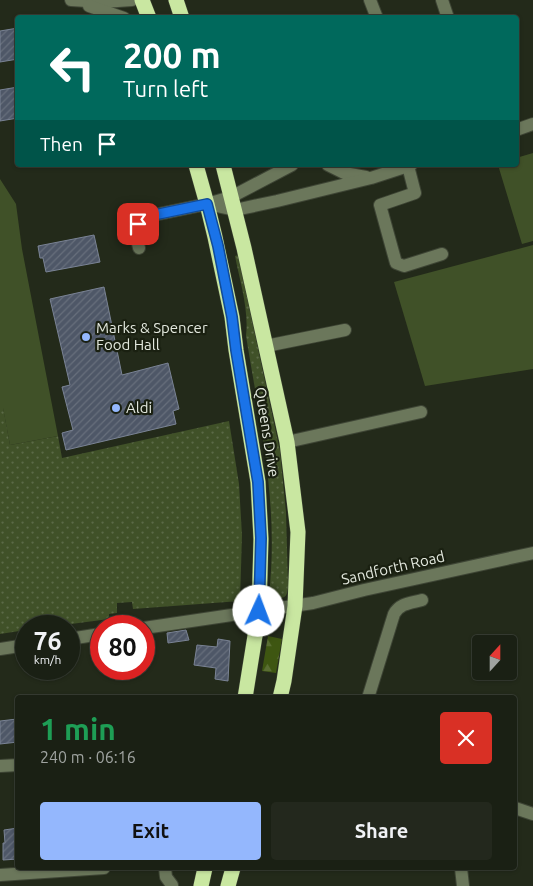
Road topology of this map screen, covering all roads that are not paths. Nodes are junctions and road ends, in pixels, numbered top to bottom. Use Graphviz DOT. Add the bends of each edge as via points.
graph roads {
  1 [pos="70,0"];
  2 [pos="132,0"];
  3 [pos="142,0"];
  4 [pos="176,0"];
  5 [pos="370,0"];
  6 [pos="442,0"];
  7 [pos="115,15"];
  8 [pos="148,15"];
  9 [pos="181,15"];
  10 [pos="376,15"];
  11 [pos="447,15"];
  12 [pos="533,124"];
  13 [pos="519,129"];
  14 [pos="197,167"];
  15 [pos="223,167"];
  16 [pos="289,167"];
  17 [pos="333,167"];
  18 [pos="404,167"];
  19 [pos="410,167"];
  20 [pos="371,178"];
  21 [pos="207,204"];
  22 [pos="233,204"];
  23 [pos="139,248"];
  24 [pos="442,254"];
  25 [pos="345,330"];
  26 [pos="266,346"];
  27 [pos="421,412"];
  28 [pos="287,442"];
  29 [pos="533,553"];
  30 [pos="422,600"];
  31 [pos="295,606"];
  32 [pos="259,611"];
  33 [pos="155,626"];
  34 [pos="15,647"];
  35 [pos="0,649"];
  36 [pos="246,695"];
  37 [pos="281,695"];
  38 [pos="369,695"];
  39 [pos="15,765"];
  40 [pos="0,766"];
  41 [pos="517,809"];
  42 [pos="533,814"];
  43 [pos="78,870"];
  44 [pos="165,870"];
  45 [pos="204,870"];
  46 [pos="232,870"];
  47 [pos="461,870"];
  48 [pos="0,876"];
  49 [pos="172,886"];
  50 [pos="200,886"];
  51 [pos="228,886"];
  52 [pos="462,886"];
  1 -- 2 [label="street"];
  1 -- 7 [label="street"];
  3 -- 8 [label="highway"];
  4 -- 9 [label="highway"];
  5 -- 10 [label="street"];
  6 -- 11 [label="street"];
  12 -- 13 [label="street"];
  14 -- 21 [label="highway, Queens Drive"];
  15 -- 21 [label="highway" via="218,189"];
  15 -- 22 [label="highway, Queens Drive"];
  16 -- 22 [label="street"];
  17 -- 20 [label="street" via="344,173"];
  18 -- 20 [label="street"];
  19 -- 24 [label="street" via="415,193 380,205 396,263 404,266"];
  20 -- 22 [label="street" via="277,201"];
  21 -- 22 [label="street"];
  21 -- 23 [label="street" via="144,218 138,224"];
  21 -- 32 [label="highway, Queens Drive" via="232,317 258,482 261,538"];
  22 -- 26 [label="highway, Queens Drive"];
  25 -- 26 [label="street"];
  26 -- 28 [label="highway, Queens Drive"];
  27 -- 28 [label="street"];
  28 -- 31 [label="highway, Queens Drive" via="298,532"];
  29 -- 31 [label="street, Sandforth Road"];
  30 -- 38 [label="street" via="397,608"];
  31 -- 32 [label="street, Sandforth Road"];
  31 -- 37 [label="highway, Queens Drive"];
  32 -- 33 [label="street, Sandforth Road"];
  32 -- 36 [label="highway, Queens Drive"];
  34 -- 35 [label="street"];
  39 -- 40 [label="street"];
  41 -- 42 [label="street"];
  43 -- 48 [label="street"];
  44 -- 49 [label="street"];
  45 -- 50 [label="highway"];
  46 -- 51 [label="highway"];
  47 -- 52 [label="street"];
}
